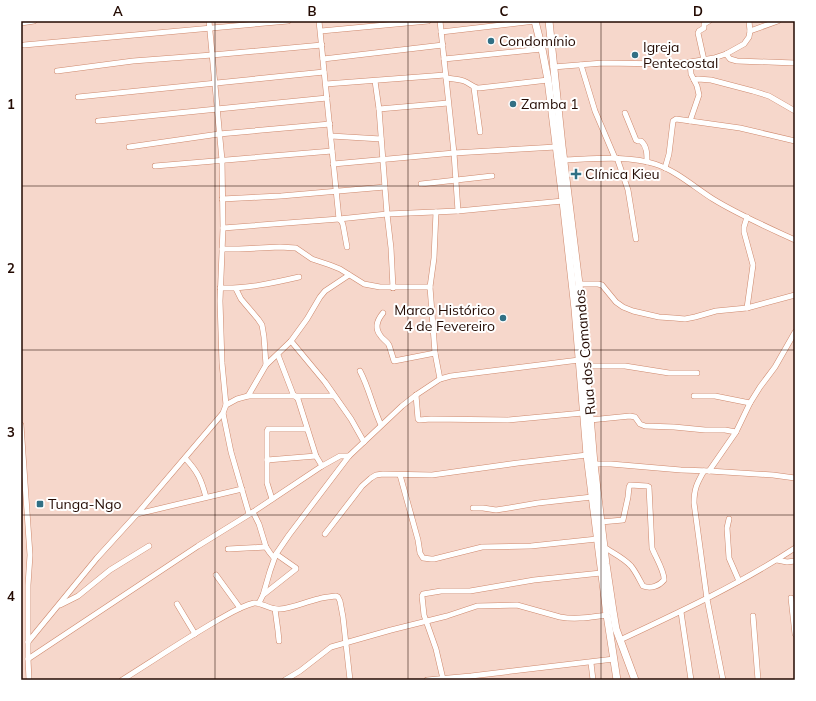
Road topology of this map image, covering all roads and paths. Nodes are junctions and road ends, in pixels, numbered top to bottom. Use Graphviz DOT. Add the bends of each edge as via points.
graph roads {
  1 [pos="34,21"];
  2 [pos="209,21"];
  3 [pos="288,21"];
  4 [pos="320,21"];
  5 [pos="428,21"];
  6 [pos="440,21"];
  7 [pos="535,21"];
  8 [pos="549,21"];
  9 [pos="709,21"];
  10 [pos="749,21"];
  11 [pos="778,21"];
  12 [pos="21,22"];
  13 [pos="210,28"];
  14 [pos="321,31"];
  15 [pos="750,31"];
  16 [pos="441,32"];
  17 [pos="24,45"];
  18 [pos="322,45"];
  19 [pos="443,45"];
  20 [pos="542,49"];
  21 [pos="726,54"];
  22 [pos="212,55"];
  23 [pos="323,59"];
  24 [pos="444,59"];
  25 [pos="704,60"];
  26 [pos="690,62"];
  27 [pos="795,63"];
  28 [pos="581,65"];
  29 [pos="553,67"];
  30 [pos="57,71"];
  31 [pos="324,72"];
  32 [pos="446,76"];
  33 [pos="548,80"];
  34 [pos="694,80"];
  35 [pos="375,81"];
  36 [pos="214,82"];
  37 [pos="326,84"];
  38 [pos="474,88"];
  39 [pos="78,97"];
  40 [pos="327,98"];
  41 [pos="448,103"];
  42 [pos="217,108"];
  43 [pos="379,109"];
  44 [pos="795,111"];
  45 [pos="625,113"];
  46 [pos="98,121"];
  47 [pos="690,121"];
  48 [pos="330,124"];
  49 [pos="480,132"];
  50 [pos="219,134"];
  51 [pos="331,136"];
  52 [pos="382,139"];
  53 [pos="795,141"];
  54 [pos="129,146"];
  55 [pos="556,146"];
  56 [pos="332,151"];
  57 [pos="454,153"];
  58 [pos="616,158"];
  59 [pos="383,159"];
  60 [pos="222,160"];
  61 [pos="564,160"];
  62 [pos="647,162"];
  63 [pos="333,164"];
  64 [pos="155,166"];
  65 [pos="665,168"];
  66 [pos="492,176"];
  67 [pos="455,180"];
  68 [pos="421,184"];
  69 [pos="385,186"];
  70 [pos="336,191"];
  71 [pos="222,199"];
  72 [pos="563,201"];
  73 [pos="458,211"];
  74 [pos="436,212"];
  75 [pos="387,214"];
  76 [pos="747,217"];
  77 [pos="339,219"];
  78 [pos="223,228"];
  79 [pos="636,239"];
  80 [pos="795,240"];
  81 [pos="347,247"];
  82 [pos="222,249"];
  83 [pos="349,275"];
  84 [pos="299,277"];
  85 [pos="579,284"];
  86 [pos="430,287"];
  87 [pos="220,288"];
  88 [pos="393,288"];
  89 [pos="236,289"];
  90 [pos="795,294"];
  91 [pos="747,308"];
  92 [pos="383,312"];
  93 [pos="795,332"];
  94 [pos="291,341"];
  95 [pos="435,353"];
  96 [pos="278,355"];
  97 [pos="579,360"];
  98 [pos="266,365"];
  99 [pos="586,366"];
  100 [pos="360,371"];
  101 [pos="697,373"];
  102 [pos="440,379"];
  103 [pos="416,395"];
  104 [pos="248,396"];
  105 [pos="334,396"];
  106 [pos="694,396"];
  107 [pos="296,397"];
  108 [pos="750,403"];
  109 [pos="226,405"];
  110 [pos="223,413"];
  111 [pos="583,413"];
  112 [pos="590,420"];
  113 [pos="21,425"];
  114 [pos="381,425"];
  115 [pos="307,429"];
  116 [pos="736,432"];
  117 [pos="364,442"];
  118 [pos="587,455"];
  119 [pos="316,456"];
  120 [pos="349,456"];
  121 [pos="185,458"];
  122 [pos="267,460"];
  123 [pos="594,464"];
  124 [pos="322,466"];
  125 [pos="706,471"];
  126 [pos="400,475"];
  127 [pos="795,478"];
  128 [pos="242,489"];
  129 [pos="206,497"];
  130 [pos="592,498"];
  131 [pos="272,499"];
  132 [pos="473,508"];
  133 [pos="251,513"];
  134 [pos="137,514"];
  135 [pos="729,519"];
  136 [pos="601,522"];
  137 [pos="324,534"];
  138 [pos="597,539"];
  139 [pos="149,546"];
  140 [pos="266,547"];
  141 [pos="604,547"];
  142 [pos="795,548"];
  143 [pos="228,549"];
  144 [pos="275,556"];
  145 [pos="777,560"];
  146 [pos="795,561"];
  147 [pos="602,574"];
  148 [pos="216,575"];
  149 [pos="739,581"];
  150 [pos="263,595"];
  151 [pos="791,598"];
  152 [pos="707,599"];
  153 [pos="259,603"];
  154 [pos="177,604"];
  155 [pos="59,606"];
  156 [pos="240,608"];
  157 [pos="274,609"];
  158 [pos="681,612"];
  159 [pos="607,615"];
  160 [pos="753,616"];
  161 [pos="426,621"];
  162 [pos="195,634"];
  163 [pos="795,634"];
  164 [pos="620,640"];
  165 [pos="279,641"];
  166 [pos="28,642"];
  167 [pos="346,643"];
  168 [pos="28,659"];
  169 [pos="614,659"];
  170 [pos="591,663"];
  171 [pos="443,678"];
  172 [pos="471,678"];
  173 [pos="29,680"];
  174 [pos="122,680"];
  175 [pos="285,680"];
  176 [pos="350,680"];
  177 [pos="427,680"];
  178 [pos="593,680"];
  179 [pos="617,680"];
  180 [pos="635,680"];
  181 [pos="691,680"];
  182 [pos="723,680"];
  183 [pos="758,680"];
  1 -- 12 [label="street"];
  2 -- 13 [label="street"];
  3 -- 13 [label="street"];
  4 -- 14 [label="street"];
  5 -- 14 [label="street"];
  6 -- 16 [label="street"];
  7 -- 16 [label="street"];
  7 -- 20 [label="main road, Rua dos Comandos"];
  8 -- 29 [label="main road, Rua dos Comandos"];
  9 -- 25 [label="street" via="698,33"];
  10 -- 15 [label="street"];
  11 -- 15 [label="street"];
  13 -- 17 [label="street"];
  13 -- 22 [label="street"];
  14 -- 18 [label="street"];
  15 -- 21 [label="street" via="744,44"];
  16 -- 19 [label="street"];
  18 -- 22 [label="street"];
  18 -- 23 [label="street"];
  19 -- 23 [label="street"];
  19 -- 24 [label="street"];
  20 -- 24 [label="street"];
  20 -- 33 [label="main road, Rua dos Comandos"];
  21 -- 25 [label="street"];
  21 -- 27 [label="street" via="730,59 737,61"];
  22 -- 30 [label="street"];
  22 -- 36 [label="street"];
  23 -- 31 [label="street"];
  24 -- 32 [label="street"];
  25 -- 26 [label="street"];
  26 -- 28 [label="street"];
  26 -- 34 [label="street"];
  28 -- 29 [label="street"];
  28 -- 58 [label="street" via="595,111"];
  29 -- 61 [label="main road, Rua dos Comandos"];
  31 -- 36 [label="street"];
  31 -- 37 [label="street"];
  32 -- 35 [label="street"];
  32 -- 38 [label="street"];
  32 -- 41 [label="street"];
  33 -- 38 [label="street"];
  33 -- 55 [label="main road, Rua dos Comandos"];
  34 -- 44 [label="street" via="727,83 758,92"];
  34 -- 47 [label="street" via="699,95"];
  35 -- 37 [label="street"];
  35 -- 43 [label="street"];
  36 -- 39 [label="street"];
  36 -- 42 [label="street"];
  37 -- 40 [label="street"];
  38 -- 49 [label="street"];
  40 -- 42 [label="street"];
  40 -- 48 [label="street"];
  41 -- 43 [label="street"];
  41 -- 57 [label="street"];
  42 -- 46 [label="street"];
  42 -- 50 [label="street"];
  43 -- 52 [label="street"];
  45 -- 62 [label="street" via="636,140 643,142"];
  47 -- 53 [label="street" via="740,128"];
  47 -- 65 [label="street" via="673,121"];
  48 -- 50 [label="street"];
  48 -- 51 [label="street"];
  50 -- 54 [label="street"];
  50 -- 60 [label="street"];
  51 -- 52 [label="street"];
  51 -- 56 [label="street"];
  52 -- 59 [label="street"];
  55 -- 57 [label="street"];
  55 -- 72 [label="main road, Rua dos Comandos"];
  56 -- 60 [label="street"];
  56 -- 63 [label="street"];
  57 -- 59 [label="street"];
  57 -- 67 [label="street"];
  58 -- 61 [label="street"];
  58 -- 62 [label="street"];
  58 -- 79 [label="street" via="628,190"];
  59 -- 63 [label="street"];
  59 -- 69 [label="street"];
  60 -- 64 [label="street"];
  60 -- 71 [label="street"];
  61 -- 85 [label="main road, Rua dos Comandos"];
  62 -- 65 [label="street"];
  63 -- 70 [label="street"];
  65 -- 76 [label="street"];
  66 -- 67 [label="street"];
  67 -- 68 [label="street"];
  67 -- 73 [label="street"];
  69 -- 70 [label="street"];
  69 -- 75 [label="street"];
  70 -- 71 [label="street"];
  70 -- 77 [label="street"];
  71 -- 78 [label="street"];
  72 -- 73 [label="street"];
  72 -- 97 [label="main road, Rua dos Comandos"];
  73 -- 74 [label="street"];
  74 -- 75 [label="street"];
  74 -- 86 [label="street"];
  75 -- 77 [label="street"];
  75 -- 88 [label="street"];
  76 -- 80 [label="street"];
  76 -- 91 [label="street" via="744,232 753,265"];
  77 -- 78 [label="street"];
  77 -- 81 [label="street" via="343,225"];
  78 -- 82 [label="street"];
  82 -- 83 [label="street" via="296,248 312,259"];
  82 -- 87 [label="street"];
  83 -- 88 [label="street" via="364,284"];
  83 -- 94 [label="street" via="325,291"];
  84 -- 89 [label="street"];
  85 -- 91 [label="street" via="602,285 612,299 623,307 659,317 685,319 716,311"];
  85 -- 99 [label="main road, Rua dos Comandos"];
  86 -- 88 [label="street"];
  86 -- 95 [label="street"];
  87 -- 89 [label="street"];
  87 -- 109 [label="street"];
  89 -- 98 [label="street" via="262,325"];
  90 -- 91 [label="street"];
  92 -- 95 [label="street" via="378,318 377,327 379,334 388,342 394,362"];
  93 -- 108 [label="street"];
  94 -- 96 [label="street"];
  94 -- 105 [label="street"];
  95 -- 102 [label="street"];
  96 -- 98 [label="street"];
  96 -- 107 [label="street"];
  97 -- 102 [label="street"];
  97 -- 111 [label="main road, Rua dos Comandos"];
  98 -- 104 [label="street"];
  99 -- 101 [label="street" via="625,366 670,373"];
  99 -- 112 [label="main road, Rua dos Comandos"];
  100 -- 114 [label="street"];
  102 -- 103 [label="street"];
  103 -- 111 [label="street" via="419,420 508,420"];
  103 -- 114 [label="street"];
  104 -- 107 [label="street"];
  104 -- 109 [label="street"];
  105 -- 107 [label="street"];
  105 -- 117 [label="street"];
  106 -- 108 [label="street" via="715,396"];
  107 -- 115 [label="street"];
  108 -- 116 [label="street"];
  109 -- 110 [label="street"];
  110 -- 121 [label="street"];
  110 -- 128 [label="street"];
  111 -- 118 [label="main road, Rua dos Comandos"];
  112 -- 116 [label="street" via="630,416 645,426"];
  112 -- 123 [label="main road, Rua dos Comandos"];
  113 -- 166 [label="street" via="30,555"];
  114 -- 117 [label="street"];
  115 -- 119 [label="street"];
  115 -- 122 [label="street" via="268,429"];
  116 -- 125 [label="street"];
  117 -- 120 [label="street"];
  118 -- 126 [label="street" via="432,475"];
  118 -- 130 [label="main road, Rua dos Comandos"];
  119 -- 122 [label="street"];
  119 -- 124 [label="street"];
  120 -- 124 [label="street" via="340,456"];
  120 -- 144 [label="street"];
  121 -- 129 [label="street" via="198,474"];
  121 -- 134 [label="street"];
  122 -- 131 [label="street" via="267,486"];
  123 -- 125 [label="street"];
  123 -- 136 [label="main road, Rua dos Comandos"];
  124 -- 131 [label="street"];
  125 -- 127 [label="street"];
  125 -- 152 [label="street" via="694,494"];
  126 -- 137 [label="street" via="383,474 371,478"];
  126 -- 138 [label="street" via="420,556 427,559 482,547 531,546"];
  128 -- 129 [label="street"];
  128 -- 133 [label="street"];
  129 -- 134 [label="street"];
  130 -- 132 [label="street" via="496,510"];
  130 -- 138 [label="main road, Rua dos Comandos"];
  131 -- 133 [label="street"];
  133 -- 140 [label="street" via="259,524"];
  133 -- 168 [label="street"];
  134 -- 155 [label="street" via="97,558"];
  135 -- 149 [label="street" via="729,558"];
  136 -- 141 [label="main road, Rua dos Comandos"];
  136 -- 141 [label="street" via="623,520 630,485 649,487 652,548 665,576 664,580 654,587 643,586 631,566"];
  138 -- 147 [label="main road, Rua dos Comandos"];
  139 -- 155 [label="street" via="110,570 78,596"];
  140 -- 143 [label="street"];
  140 -- 144 [label="street"];
  141 -- 164 [label="main road, Rua dos Comandos" via="612,611"];
  142 -- 145 [label="street"];
  144 -- 150 [label="street"];
  144 -- 150 [label="street" via="296,569"];
  145 -- 146 [label="street"];
  145 -- 149 [label="street"];
  147 -- 159 [label="main road, Rua dos Comandos"];
  147 -- 161 [label="street" via="424,593 422,596"];
  148 -- 156 [label="street"];
  149 -- 152 [label="street"];
  150 -- 153 [label="street"];
  151 -- 163 [label="street"];
  152 -- 158 [label="street"];
  152 -- 182 [label="street"];
  153 -- 156 [label="street"];
  153 -- 157 [label="street"];
  154 -- 162 [label="street"];
  155 -- 166 [label="street"];
  156 -- 162 [label="street"];
  157 -- 165 [label="street"];
  157 -- 167 [label="street" via="337,596 342,609"];
  158 -- 164 [label="street"];
  158 -- 181 [label="street"];
  159 -- 161 [label="street" via="560,618 521,606 477,606"];
  159 -- 169 [label="main road, Rua dos Comandos"];
  160 -- 183 [label="street"];
  161 -- 167 [label="street"];
  161 -- 171 [label="street"];
  162 -- 174 [label="street"];
  164 -- 180 [label="main road, Rua dos Comandos"];
  166 -- 168 [label="street"];
  167 -- 175 [label="street" via="330,648"];
  167 -- 176 [label="street"];
  168 -- 173 [label="street"];
  169 -- 170 [label="street"];
  169 -- 179 [label="main road, Rua dos Comandos"];
  170 -- 172 [label="street"];
  170 -- 178 [label="street"];
  171 -- 172 [label="street"];
  171 -- 177 [label="street"];
}
